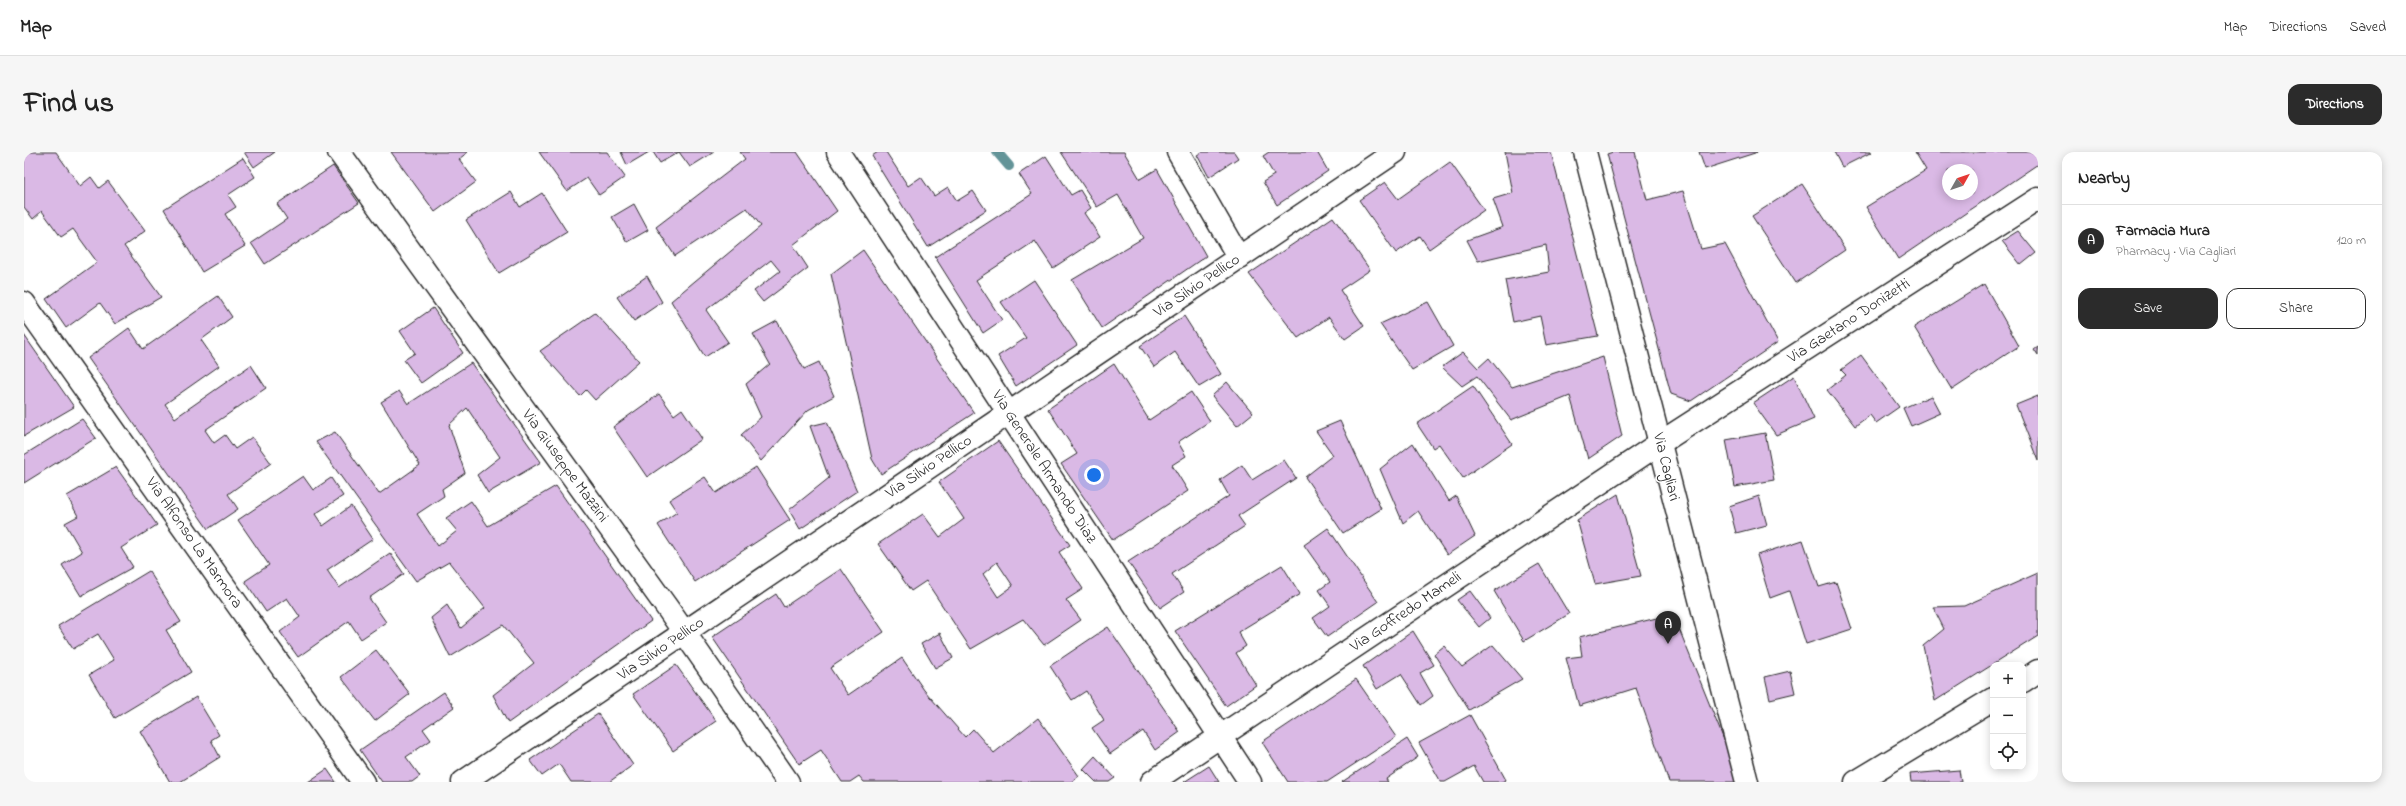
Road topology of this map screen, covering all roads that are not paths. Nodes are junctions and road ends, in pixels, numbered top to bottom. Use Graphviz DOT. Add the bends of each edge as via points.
graph roads {
  1 [pos="838,152"];
  2 [pos="1178,152"];
  3 [pos="1395,152"];
  4 [pos="1585,152"];
  5 [pos="343,153"];
  6 [pos="2038,199"];
  7 [pos="1239,258"];
  8 [pos="24,303"];
  9 [pos="1009,414"];
  10 [pos="1660,443"];
  11 [pos="684,633"];
  12 [pos="2038,672"];
  13 [pos="2026,679"];
  14 [pos="1990,701"];
  15 [pos="1220,736"];
  16 [pos="363,782"];
  17 [pos="463,782"];
  18 [pos="788,782"];
  19 [pos="1152,782"];
  20 [pos="1250,782"];
  21 [pos="1747,782"];
  22 [pos="1856,782"];
  1 -- 9 [label="street, Via Generale Armando Diaz"];
  2 -- 7 [label="street"];
  3 -- 7 [label="street, Via Silvio Pellico"];
  4 -- 10 [label="street, Via Cagliari"];
  5 -- 11 [label="street, Via Giuseppe Mazzini"];
  6 -- 10 [label="street, Via Gaetano Donizetti"];
  7 -- 9 [label="street, Via Silvio Pellico"];
  8 -- 16 [label="street, Via Alfonso La Marmora"];
  9 -- 11 [label="street, Via Silvio Pellico"];
  9 -- 15 [label="street, Via Generale Armando Diaz"];
  10 -- 15 [label="street, Via Goffredo Mameli"];
  10 -- 21 [label="street, Via Cagliari"];
  11 -- 17 [label="street, Via Silvio Pellico"];
  11 -- 18 [label="street, Via Giuseppe Mazzini"];
  12 -- 13 [label="street"];
  14 -- 22 [label="street"];
  15 -- 19 [label="street, Via Goffredo Mameli"];
  15 -- 20 [label="street, Via Generale Armando Diaz"];
}
